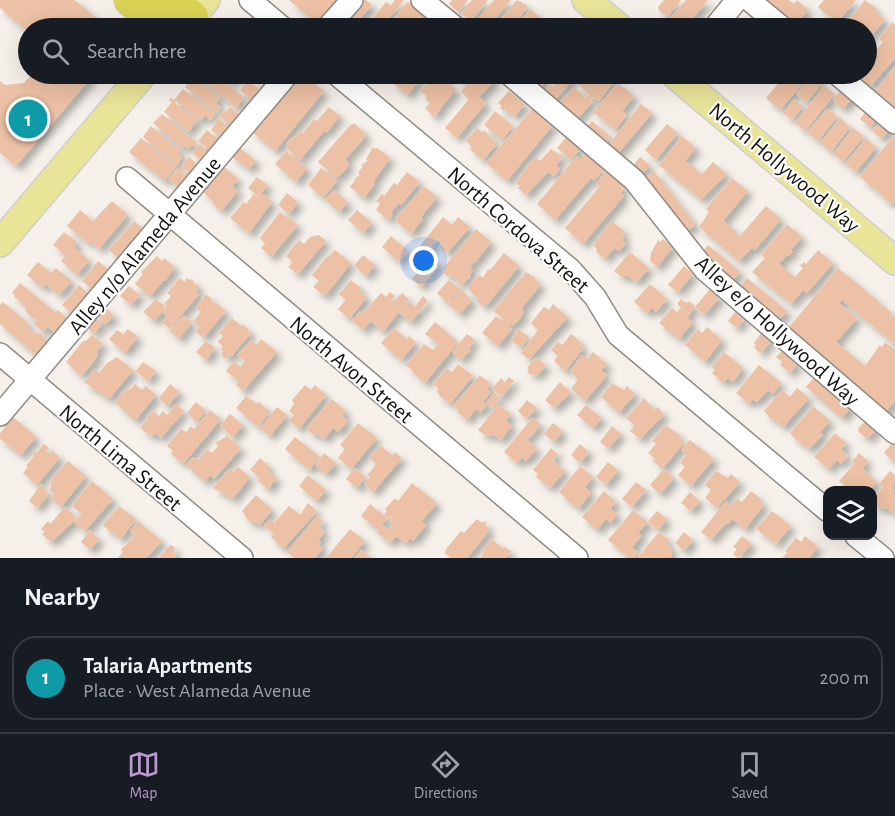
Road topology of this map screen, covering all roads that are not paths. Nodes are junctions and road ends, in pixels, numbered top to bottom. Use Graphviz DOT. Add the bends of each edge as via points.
graph roads {
  1 [pos="130,0"];
  2 [pos="250,0"];
  3 [pos="352,0"];
  4 [pos="422,0"];
  5 [pos="586,0"];
  6 [pos="737,0"];
  7 [pos="749,0"];
  8 [pos="183,15"];
  9 [pos="271,18"];
  10 [pos="336,18"];
  11 [pos="444,18"];
  12 [pos="608,18"];
  13 [pos="722,18"];
  14 [pos="771,18"];
  15 [pos="135,84"];
  16 [pos="280,84"];
  17 [pos="348,84"];
  18 [pos="521,84"];
  19 [pos="688,84"];
  20 [pos="849,84"];
  21 [pos="895,123"];
  22 [pos="127,178"];
  23 [pos="169,215"];
  24 [pos="0,243"];
  25 [pos="895,261"];
  26 [pos="0,354"];
  27 [pos="30,380"];
  28 [pos="0,416"];
  29 [pos="895,433"];
  30 [pos="823,507"];
  31 [pos="861,540"];
  32 [pos="895,552"];
  33 [pos="242,558"];
  34 [pos="578,558"];
  35 [pos="883,558"];
  36 [pos="890,558"];
  1 -- 8 [label="highway"];
  2 -- 9 [label="street"];
  3 -- 10 [label="street"];
  4 -- 11 [label="street"];
  5 -- 12 [label="main road"];
  6 -- 13 [label="street"];
  7 -- 14 [label="street"];
  15 -- 24 [label="main road"];
  16 -- 23 [label="street, Alley n/o Alameda Avenue"];
  17 -- 30 [label="street, North Cordova Street" via="570,269 595,297 618,335"];
  18 -- 29 [label="street, Alley e/o Hollywood Way" via="634,180 705,270"];
  19 -- 25 [label="main road, North Hollywood Way"];
  20 -- 21 [label="street"];
  22 -- 23 [label="street, North Avon Street"];
  23 -- 27 [label="street, Alley n/o Alameda Avenue"];
  23 -- 34 [label="street, North Avon Street"];
  26 -- 27 [label="street, North Lima Street"];
  27 -- 28 [label="street, Alley n/o Alameda Avenue"];
  27 -- 33 [label="street, North Lima Street"];
  31 -- 35 [label="street"];
  32 -- 36 [label="street"];
}
